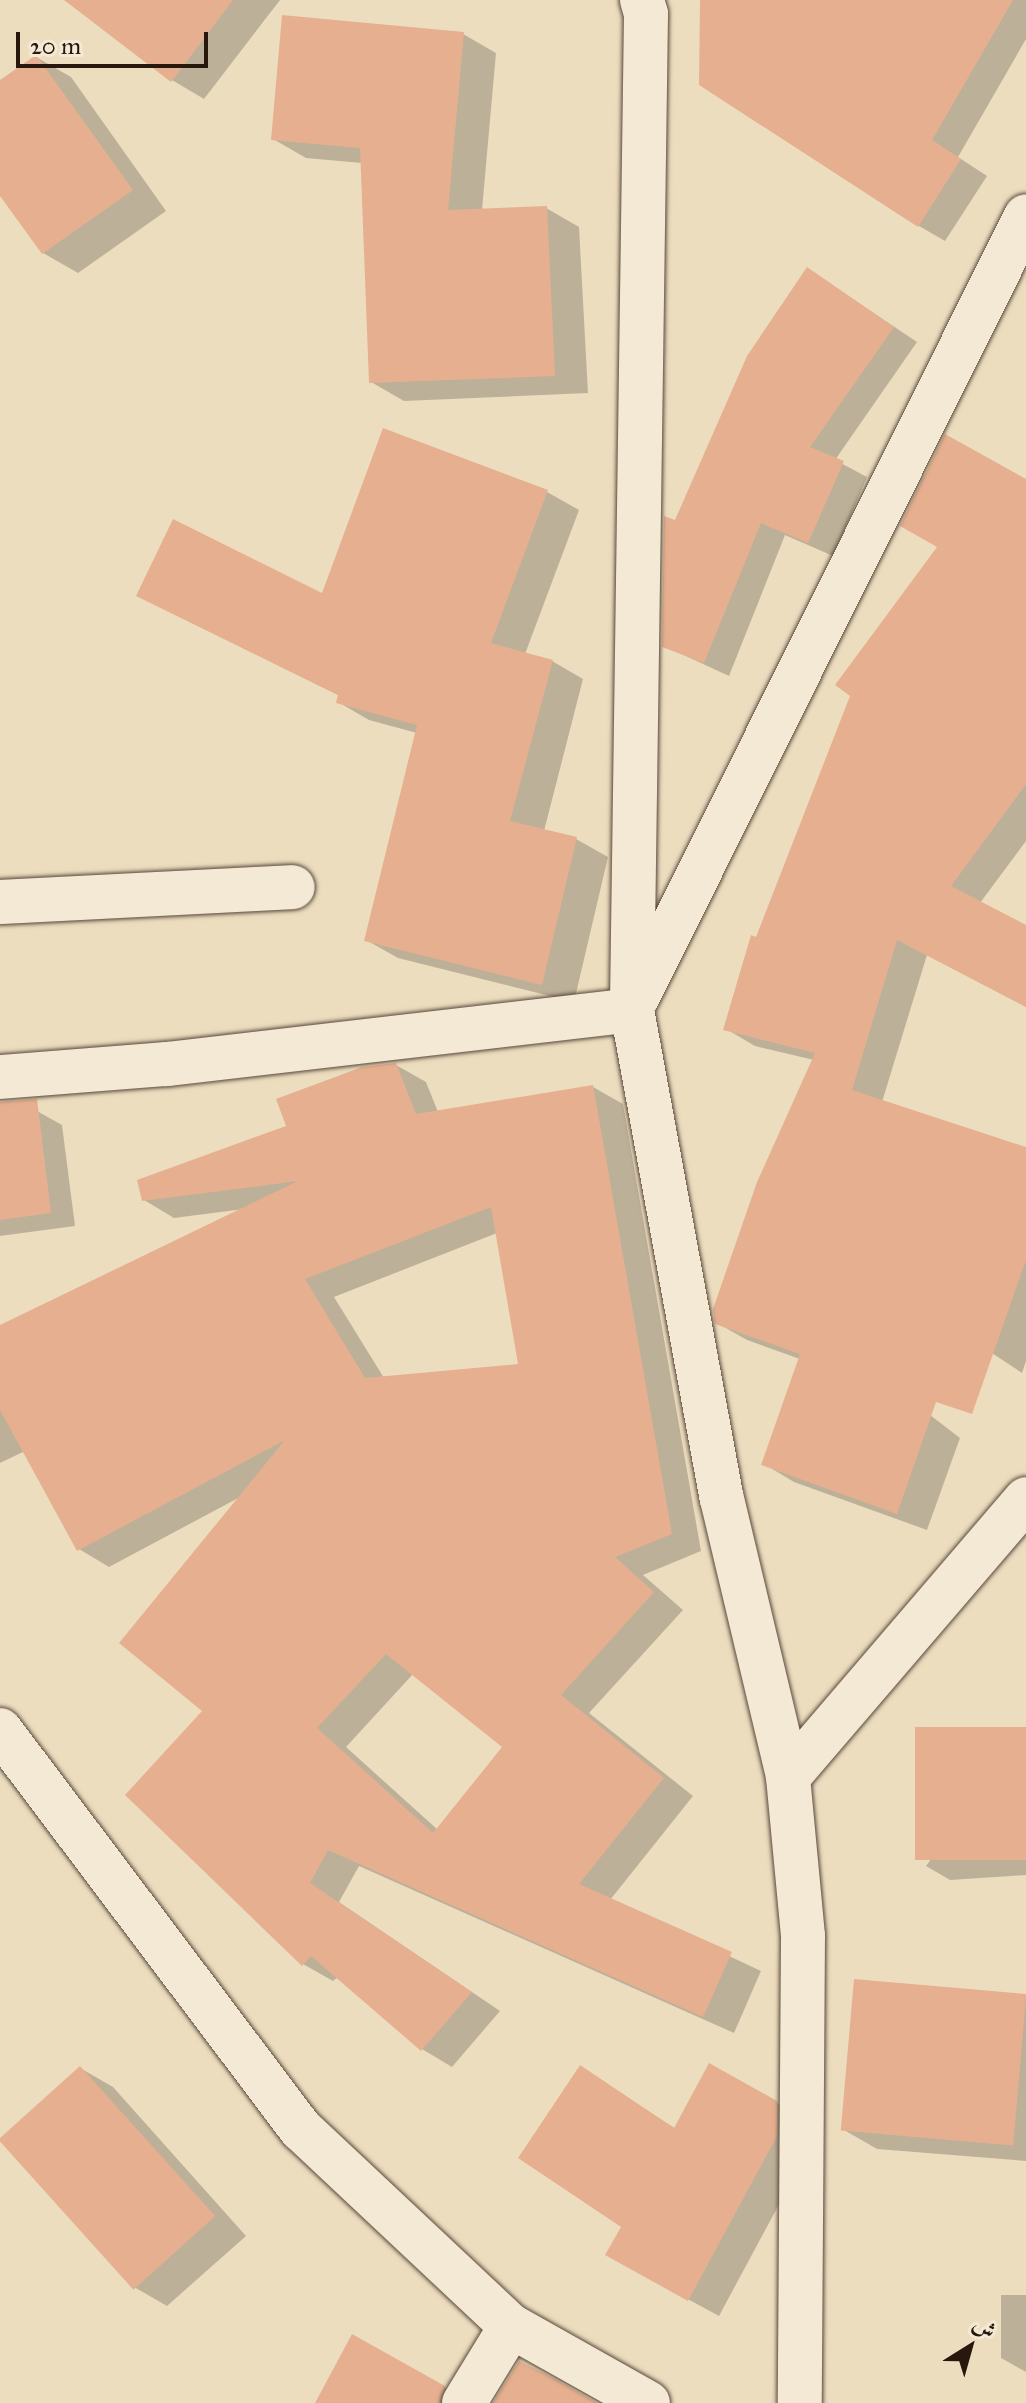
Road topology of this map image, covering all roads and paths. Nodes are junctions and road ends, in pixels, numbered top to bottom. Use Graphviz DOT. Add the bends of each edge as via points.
graph roads {
  1 [pos="642,0"];
  2 [pos="1023,233"];
  3 [pos="293,887"];
  4 [pos="0,902"];
  5 [pos="632,1010"];
  6 [pos="0,1077"];
  7 [pos="1026,1499"];
  8 [pos="0,1730"];
  9 [pos="788,1777"];
  10 [pos="511,2326"];
  11 [pos="464,2403"];
  12 [pos="648,2403"];
  13 [pos="800,2403"];
  1 -- 5 [label="street" via="646,14"];
  2 -- 5 [label="street"];
  3 -- 4 [label="street"];
  5 -- 6 [label="street" via="167,1064"];
  5 -- 9 [label="street" via="722,1499"];
  7 -- 9 [label="street"];
  8 -- 10 [label="street" via="301,2129"];
  9 -- 13 [label="street" via="803,1936"];
  10 -- 11 [label="street"];
  10 -- 12 [label="street"];
}
